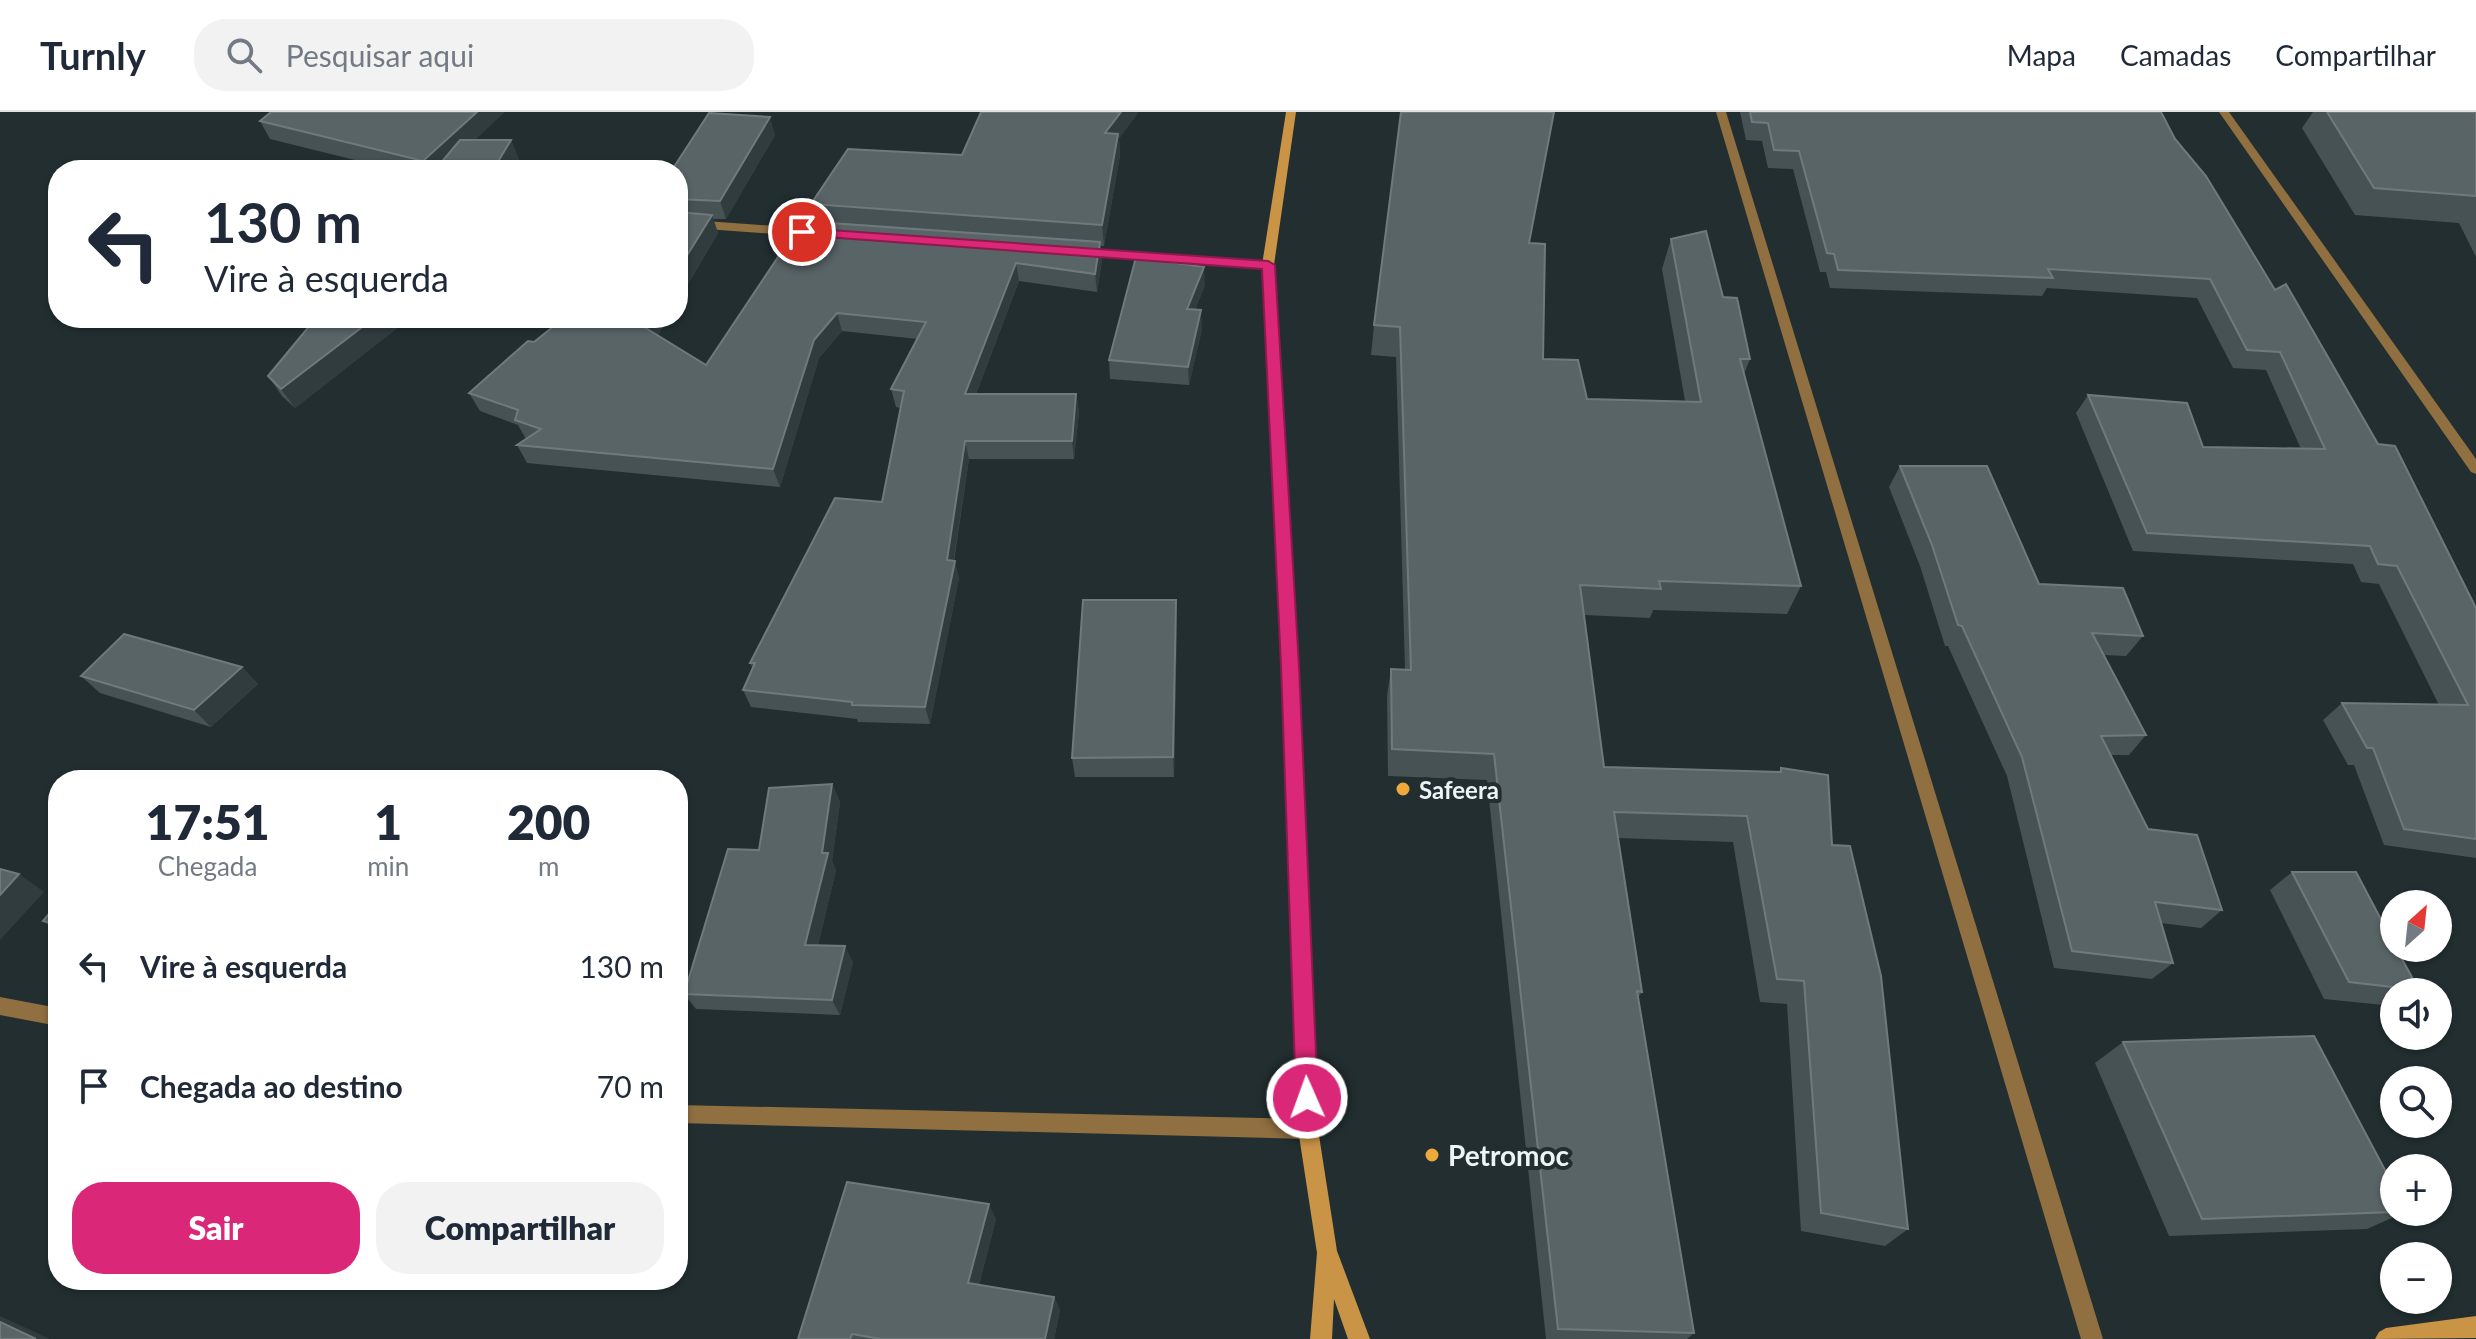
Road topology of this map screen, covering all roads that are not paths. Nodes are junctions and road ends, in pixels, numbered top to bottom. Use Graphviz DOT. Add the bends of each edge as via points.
graph roads {
  1 [pos="1291,112"];
  2 [pos="1721,112"];
  3 [pos="2224,112"];
  4 [pos="688,224"];
  5 [pos="838,234"];
  6 [pos="1061,250"];
  7 [pos="1268,265"];
  8 [pos="2476,469"];
  9 [pos="0,1006"];
  10 [pos="48,1015"];
  11 [pos="688,1114"];
  12 [pos="1308,1129"];
  13 [pos="1327,1251"];
  14 [pos="2476,1327"];
  15 [pos="1321,1339"];
  16 [pos="1359,1339"];
  17 [pos="2092,1339"];
  18 [pos="2386,1339"];
  1 -- 7 [label="main road"];
  2 -- 17 [label="street"];
  3 -- 8 [label="street"];
  4 -- 5 [label="street"];
  6 -- 7 [label="street"];
  7 -- 12 [label="main road"];
  9 -- 10 [label="street"];
  11 -- 12 [label="street"];
  12 -- 13 [label="main road"];
  13 -- 15 [label="main road"];
  13 -- 16 [label="main road"];
  14 -- 18 [label="main road"];
}
